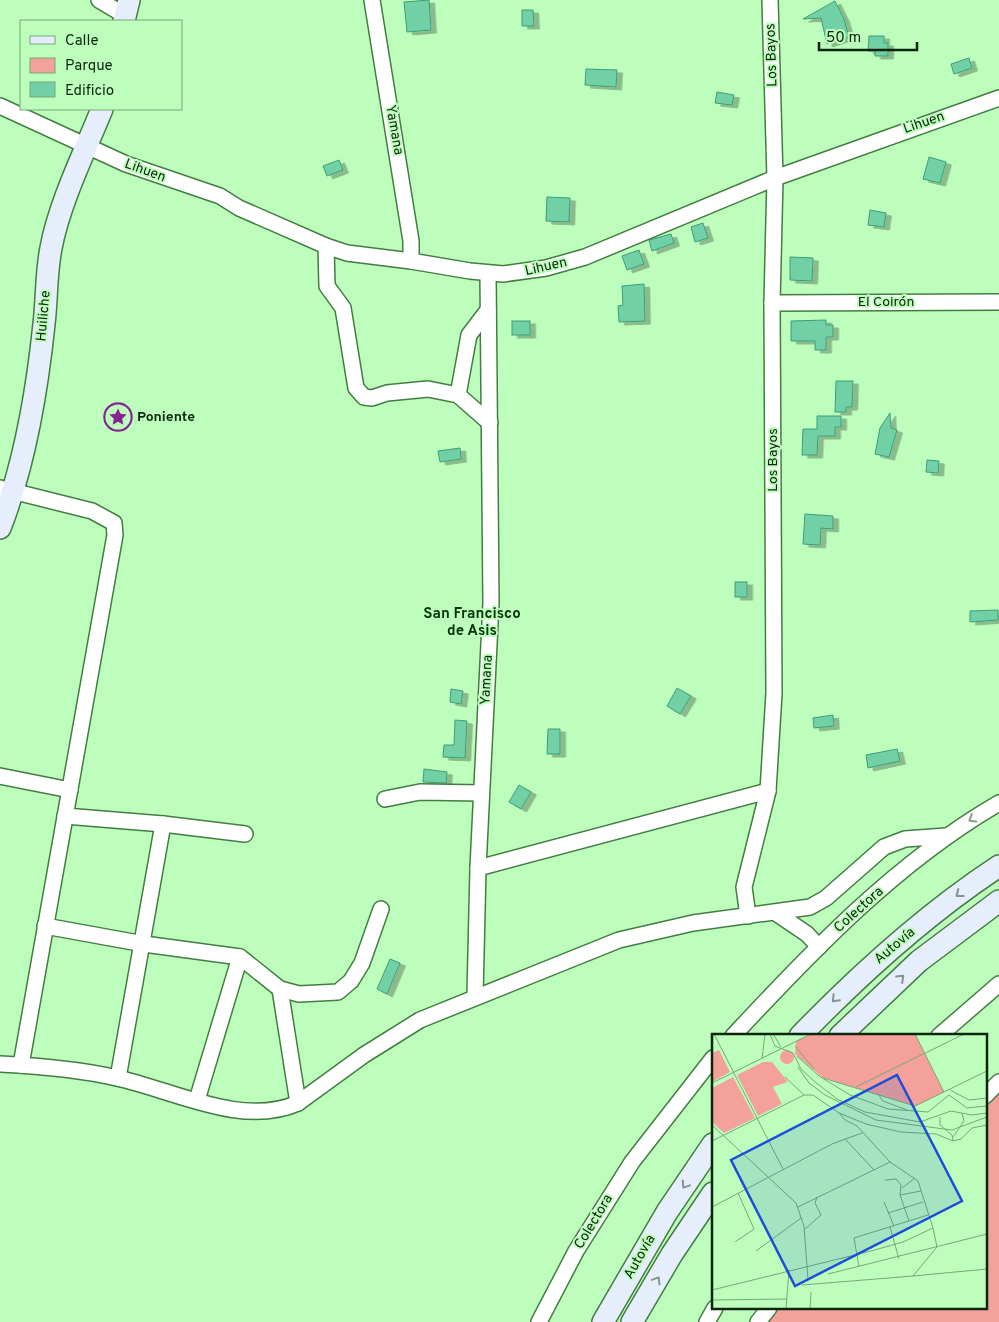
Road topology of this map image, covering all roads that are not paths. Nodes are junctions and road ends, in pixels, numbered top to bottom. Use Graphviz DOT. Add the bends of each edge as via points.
graph roads {
  1 [pos="99,0"];
  2 [pos="372,0"];
  3 [pos="770,0"];
  4 [pos="126,12"];
  5 [pos="999,98"];
  6 [pos="0,106"];
  7 [pos="102,110"];
  8 [pos="87,146"];
  9 [pos="775,178"];
  10 [pos="326,246"];
  11 [pos="411,261"];
  12 [pos="488,273"];
  13 [pos="999,302"];
  14 [pos="772,303"];
  15 [pos="488,310"];
  16 [pos="458,395"];
  17 [pos="490,423"];
  18 [pos="6,489"];
  19 [pos="0,528"];
  20 [pos="0,776"];
  21 [pos="70,790"];
  22 [pos="768,791"];
  23 [pos="481,793"];
  24 [pos="386,799"];
  25 [pos="999,803"];
  26 [pos="65,816"];
  27 [pos="164,824"];
  28 [pos="245,834"];
  29 [pos="946,836"];
  30 [pos="999,866"];
  31 [pos="478,868"];
  32 [pos="999,901"];
  33 [pos="381,909"];
  34 [pos="776,913"];
  35 [pos="748,916"];
  36 [pos="45,926"];
  37 [pos="144,944"];
  38 [pos="819,947"];
  39 [pos="240,957"];
  40 [pos="999,984"];
  41 [pos="280,989"];
  42 [pos="475,996"];
  43 [pos="735,1034"];
  44 [pos="802,1034"];
  45 [pos="842,1034"];
  46 [pos="941,1034"];
  47 [pos="712,1059"];
  48 [pos="0,1064"];
  49 [pos="21,1065"];
  50 [pos="118,1078"];
  51 [pos="999,1082"];
  52 [pos="986,1095"];
  53 [pos="197,1100"];
  54 [pos="298,1103"];
  55 [pos="712,1145"];
  56 [pos="712,1194"];
  57 [pos="714,1310"];
  58 [pos="767,1310"];
  59 [pos="540,1322"];
  60 [pos="603,1322"];
  61 [pos="632,1322"];
  62 [pos="707,1322"];
  63 [pos="758,1322"];
  1 -- 4 [label="street"];
  2 -- 11 [label="street, Yamana" via="410,232"];
  3 -- 9 [label="street, Los Bayos"];
  5 -- 9 [label="street, Lihuen"];
  6 -- 8 [label="street, Lihuen"];
  7 -- 8 [label="street, Huiliche"];
  8 -- 10 [label="street, Lihuen" via="126,164 220,196 239,208"];
  8 -- 18 [label="street, Huiliche" via="51,247 40,360 31,411"];
  9 -- 12 [label="street, Lihuen" via="585,257 522,273"];
  9 -- 14 [label="street, Los Bayos"];
  10 -- 11 [label="street, Lihuen" via="347,253"];
  10 -- 16 [label="street" via="327,286 343,308 356,388 364,397 372,398 387,393 428,389"];
  11 -- 12 [label="street, Lihuen"];
  12 -- 15 [label="street, Yamana"];
  13 -- 14 [label="street, El Coirón"];
  14 -- 22 [label="street, Los Bayos" via="774,692"];
  15 -- 16 [label="street" via="469,336"];
  15 -- 17 [label="street, Yamana"];
  16 -- 17 [label="street"];
  17 -- 23 [label="street, Yamana" via="491,603"];
  18 -- 19 [label="street, Huiliche"];
  18 -- 21 [label="street" via="92,511 114,523 115,535"];
  20 -- 21 [label="street"];
  21 -- 26 [label="street"];
  22 -- 31 [label="street"];
  22 -- 35 [label="street, Los Bayos" via="744,887"];
  23 -- 24 [label="street" via="420,792"];
  23 -- 31 [label="street, Yamana"];
  25 -- 29 [label="street, Colectora, one-way"];
  26 -- 27 [label="street"];
  26 -- 36 [label="street"];
  27 -- 28 [label="street"];
  27 -- 37 [label="street"];
  29 -- 34 [label="street" via="905,839 884,847 826,898 810,907"];
  29 -- 38 [label="street, Colectora" via="898,874"];
  30 -- 44 [label="street, Autovía, one-way" via="876,961"];
  31 -- 42 [label="street, Yamana"];
  45 -- 32 [label="street, Autovía, one-way" via="919,961"];
  33 -- 41 [label="street" via="362,963 351,981 338,992 299,994"];
  34 -- 35 [label="street"];
  34 -- 38 [label="street" via="807,934"];
  35 -- 42 [label="street" via="694,923 619,940"];
  36 -- 37 [label="street"];
  36 -- 49 [label="street"];
  37 -- 39 [label="street"];
  37 -- 50 [label="street"];
  38 -- 43 [label="street, Colectora"];
  39 -- 41 [label="street"];
  39 -- 53 [label="street"];
  40 -- 46 [label="street"];
  41 -- 54 [label="street"];
  42 -- 54 [label="street" via="402,1030"];
  47 -- 59 [label="street, Colectora" via="632,1162 576,1250"];
  48 -- 49 [label="street"];
  49 -- 50 [label="street"];
  50 -- 53 [label="street"];
  51 -- 52 [label="street"];
  53 -- 54 [label="street" via="249,1112 273,1111"];
  55 -- 60 [label="street, Autovía, one-way" via="667,1212"];
  61 -- 56 [label="street, Autovía, one-way"];
  57 -- 62 [label="street"];
  58 -- 63 [label="street"];
}
